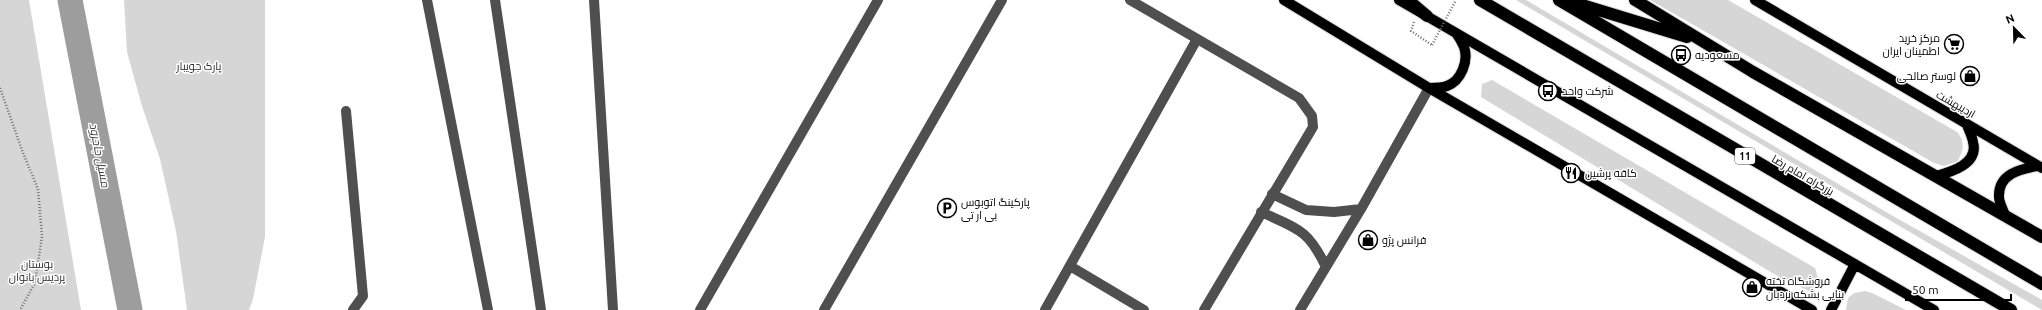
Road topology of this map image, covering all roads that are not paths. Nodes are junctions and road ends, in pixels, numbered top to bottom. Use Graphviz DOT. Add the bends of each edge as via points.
graph roads {
  1 [pos="427,0"];
  2 [pos="495,0"];
  3 [pos="594,0"];
  4 [pos="878,0"];
  5 [pos="1002,0"];
  6 [pos="1130,0"];
  7 [pos="1284,0"];
  8 [pos="1399,0"];
  9 [pos="1408,0"];
  10 [pos="1480,0"];
  11 [pos="1559,0"];
  12 [pos="1568,0"];
  13 [pos="1635,0"];
  14 [pos="1754,0"];
  15 [pos="1427,16"];
  16 [pos="1456,33"];
  17 [pos="1197,39"];
  18 [pos="1708,43"];
  19 [pos="1429,88"];
  20 [pos="346,111"];
  21 [pos="1967,125"];
  22 [pos="2040,167"];
  23 [pos="1936,176"];
  24 [pos="1272,194"];
  25 [pos="1361,209"];
  26 [pos="1261,212"];
  27 [pos="2005,215"];
  28 [pos="2042,237"];
  29 [pos="1855,264"];
  30 [pos="1070,266"];
  31 [pos="1326,267"];
  32 [pos="2042,284"];
  33 [pos="353,310"];
  34 [pos="488,310"];
  35 [pos="541,310"];
  36 [pos="613,310"];
  37 [pos="700,310"];
  38 [pos="824,310"];
  39 [pos="1045,310"];
  40 [pos="1144,310"];
  41 [pos="1204,310"];
  42 [pos="1300,310"];
  43 [pos="1812,310"];
  44 [pos="1831,310"];
  45 [pos="1934,310"];
  46 [pos="2011,310"];
  1 -- 34 [label="street"];
  2 -- 35 [label="street"];
  3 -- 36 [label="street"];
  4 -- 37 [label="street"];
  5 -- 38 [label="street"];
  6 -- 17 [label="street"];
  7 -- 19 [label="main road"];
  8 -- 15 [label="main road"];
  9 -- 15 [label="highway"];
  10 -- 46 [label="highway, بزرگراه امام رضا / 11"];
  11 -- 32 [label="highway"];
  12 -- 18 [label="highway"];
  13 -- 18 [label="highway"];
  14 -- 21 [label="main road, اردیبهشت"];
  15 -- 16 [label="main road"];
  16 -- 19 [label="main road" via="1464,47 1464,69 1457,80 1447,86"];
  16 -- 29 [label="main road"];
  17 -- 24 [label="street" via="1299,98 1312,116 1312,127"];
  17 -- 30 [label="street"];
  18 -- 23 [label="highway" via="1753,72"];
  19 -- 25 [label="street"];
  19 -- 43 [label="main road"];
  20 -- 33 [label="street" via="363,296"];
  21 -- 22 [label="main road, اردیبهشت"];
  21 -- 23 [label="main road" via="1974,144 1971,158 1956,171"];
  22 -- 27 [label="main road" via="2018,169 2004,180 1999,196"];
  23 -- 27 [label="highway"];
  24 -- 25 [label="street" via="1306,210 1334,212"];
  24 -- 26 [label="street"];
  25 -- 31 [label="street"];
  26 -- 31 [label="street" via="1305,234 1316,246"];
  26 -- 41 [label="street"];
  27 -- 28 [label="highway"];
  29 -- 44 [label="main road"];
  29 -- 45 [label="main road"];
  30 -- 39 [label="street"];
  30 -- 40 [label="street"];
  31 -- 42 [label="street"];
}
